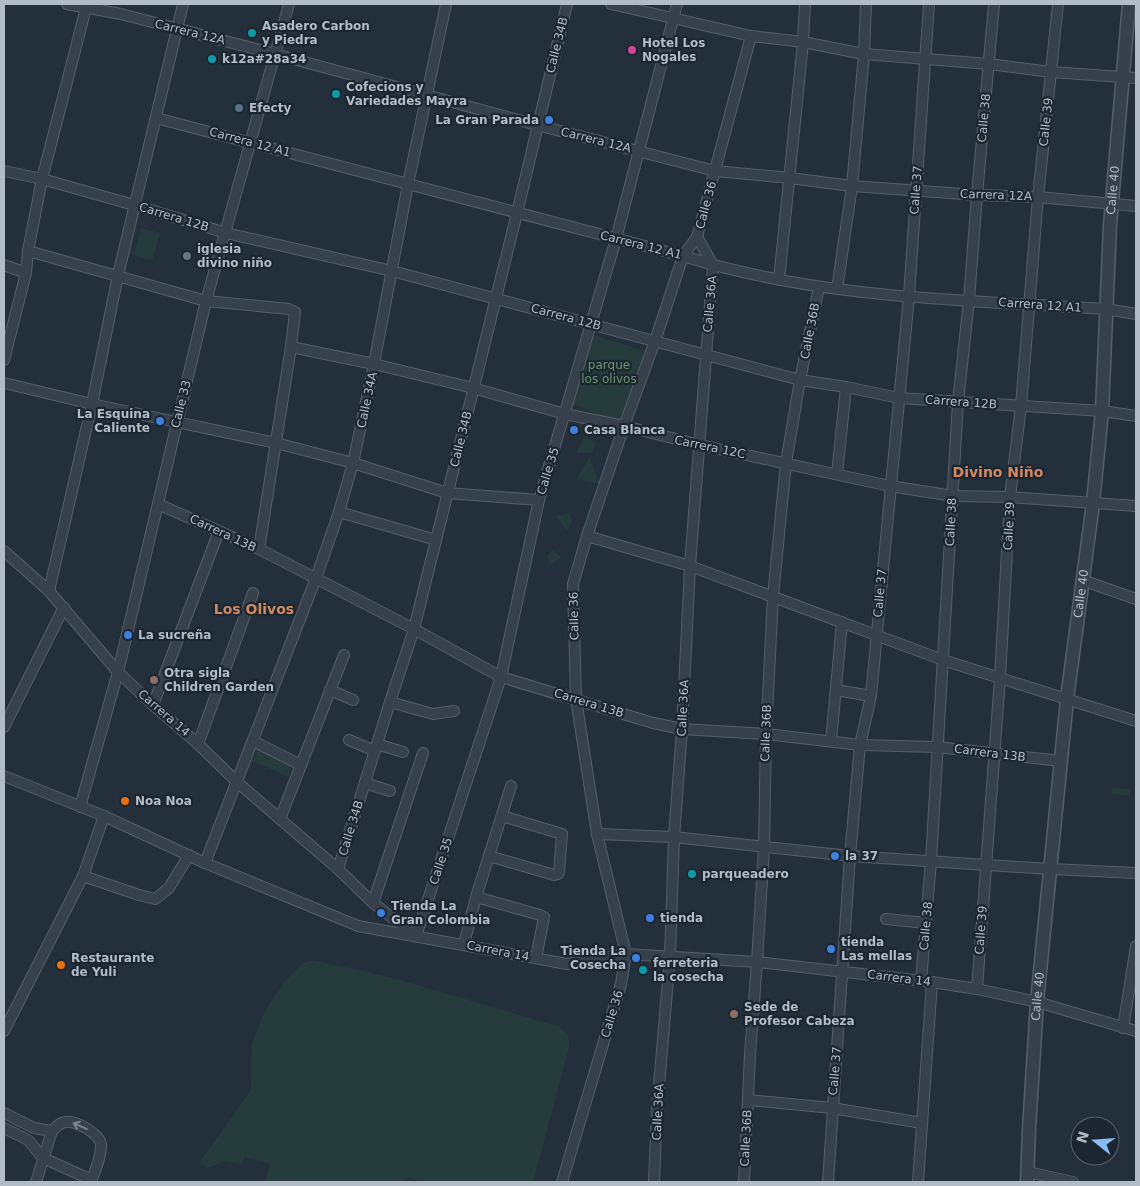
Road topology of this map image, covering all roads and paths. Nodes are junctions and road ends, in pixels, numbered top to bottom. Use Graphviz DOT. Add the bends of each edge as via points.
graph roads {
  1 [pos="67,4"];
  2 [pos="183,4"];
  3 [pos="289,4"];
  4 [pos="446,4"];
  5 [pos="567,4"];
  6 [pos="611,4"];
  7 [pos="677,4"];
  8 [pos="805,4"];
  9 [pos="866,4"];
  10 [pos="929,4"];
  11 [pos="994,4"];
  12 [pos="1058,4"];
  13 [pos="1129,4"];
  14 [pos="86,6"];
  15 [pos="674,19"];
  16 [pos="177,29"];
  17 [pos="752,36"];
  18 [pos="803,42"];
  19 [pos="275,54"];
  20 [pos="864,54"];
  21 [pos="924,58"];
  22 [pos="989,64"];
  23 [pos="1051,72"];
  24 [pos="1122,77"];
  25 [pos="1136,78"];
  26 [pos="427,95"];
  27 [pos="156,118"];
  28 [pos="537,125"];
  29 [pos="250,142"];
  30 [pos="638,151"];
  31 [pos="4,171"];
  32 [pos="714,171"];
  33 [pos="790,178"];
  34 [pos="42,179"];
  35 [pos="408,184"];
  36 [pos="852,186"];
  37 [pos="916,191"];
  38 [pos="977,194"];
  39 [pos="1038,197"];
  40 [pos="1112,204"];
  41 [pos="134,205"];
  42 [pos="1136,206"];
  43 [pos="517,213"];
  44 [pos="226,233"];
  45 [pos="697,237"];
  46 [pos="616,239"];
  47 [pos="28,250"];
  48 [pos="683,256"];
  49 [pos="713,265"];
  50 [pos="4,266"];
  51 [pos="392,271"];
  52 [pos="26,273"];
  53 [pos="118,275"];
  54 [pos="779,280"];
  55 [pos="819,287"];
  56 [pos="837,289"];
  57 [pos="908,296"];
  58 [pos="496,298"];
  59 [pos="970,300"];
  60 [pos="206,301"];
  61 [pos="1031,304"];
  62 [pos="1106,309"];
  63 [pos="1136,314"];
  64 [pos="592,324"];
  65 [pos="655,341"];
  66 [pos="291,347"];
  67 [pos="706,354"];
  68 [pos="4,360"];
  69 [pos="374,364"];
  70 [pos="800,380"];
  71 [pos="4,383"];
  72 [pos="846,386"];
  73 [pos="473,388"];
  74 [pos="899,398"];
  75 [pos="958,402"];
  76 [pos="92,404"];
  77 [pos="1021,406"];
  78 [pos="1102,411"];
  79 [pos="566,414"];
  80 [pos="1136,416"];
  81 [pos="177,421"];
  82 [pos="624,426"];
  83 [pos="276,443"];
  84 [pos="700,445"];
  85 [pos="353,463"];
  86 [pos="786,463"];
  87 [pos="837,474"];
  88 [pos="890,486"];
  89 [pos="447,493"];
  90 [pos="953,496"];
  91 [pos="1010,497"];
  92 [pos="539,500"];
  93 [pos="1093,503"];
  94 [pos="158,504"];
  95 [pos="1136,506"];
  96 [pos="339,512"];
  97 [pos="219,530"];
  98 [pos="587,536"];
  99 [pos="436,540"];
  100 [pos="259,549"];
  101 [pos="4,551"];
  102 [pos="690,566"];
  103 [pos="316,578"];
  104 [pos="1082,580"];
  105 [pos="49,591"];
  106 [pos="253,593"];
  107 [pos="773,596"];
  108 [pos="1136,599"];
  109 [pos="64,607"];
  110 [pos="842,622"];
  111 [pos="414,630"];
  112 [pos="876,635"];
  113 [pos="344,655"];
  114 [pos="943,660"];
  115 [pos="118,672"];
  116 [pos="501,677"];
  117 [pos="1000,678"];
  118 [pos="330,690"];
  119 [pos="836,690"];
  120 [pos="871,696"];
  121 [pos="576,699"];
  122 [pos="1067,699"];
  123 [pos="353,700"];
  124 [pos="390,702"];
  125 [pos="153,706"];
  126 [pos="454,711"];
  127 [pos="1136,720"];
  128 [pos="4,727"];
  129 [pos="682,728"];
  130 [pos="766,734"];
  131 [pos="349,740"];
  132 [pos="254,741"];
  133 [pos="831,742"];
  134 [pos="198,744"];
  135 [pos="860,745"];
  136 [pos="376,747"];
  137 [pos="938,747"];
  138 [pos="403,752"];
  139 [pos="423,753"];
  140 [pos="995,754"];
  141 [pos="1061,761"];
  142 [pos="301,765"];
  143 [pos="4,776"];
  144 [pos="237,782"];
  145 [pos="365,783"];
  146 [pos="511,786"];
  147 [pos="390,791"];
  148 [pos="80,806"];
  149 [pos="104,816"];
  150 [pos="502,816"];
  151 [pos="280,819"];
  152 [pos="597,834"];
  153 [pos="674,837"];
  154 [pos="764,848"];
  155 [pos="189,856"];
  156 [pos="489,856"];
  157 [pos="850,856"];
  158 [pos="931,861"];
  159 [pos="205,863"];
  160 [pos="985,865"];
  161 [pos="338,869"];
  162 [pos="1050,869"];
  163 [pos="1136,873"];
  164 [pos="83,876"];
  165 [pos="476,897"];
  166 [pos="373,903"];
  167 [pos="886,919"];
  168 [pos="926,923"];
  169 [pos="416,936"];
  170 [pos="464,944"];
  171 [pos="1136,946"];
  172 [pos="626,954"];
  173 [pos="670,956"];
  174 [pos="536,958"];
  175 [pos="758,962"];
  176 [pos="844,971"];
  177 [pos="921,981"];
  178 [pos="932,982"];
  179 [pos="976,988"];
  180 [pos="1037,1002"];
  181 [pos="1123,1028"];
  182 [pos="4,1031"];
  183 [pos="1136,1031"];
  184 [pos="748,1100"];
  185 [pos="832,1108"];
  186 [pos="4,1113"];
  187 [pos="922,1123"];
  188 [pos="4,1128"];
  189 [pos="52,1131"];
  190 [pos="43,1158"];
  191 [pos="1028,1177"];
  192 [pos="92,1181"];
  193 [pos="36,1182"];
  194 [pos="562,1182"];
  195 [pos="654,1182"];
  196 [pos="744,1182"];
  197 [pos="828,1182"];
  198 [pos="918,1182"];
  199 [pos="1073,1182"];
  1 -- 14 [label="street, Carrera 12A"];
  2 -- 16 [label="street"];
  3 -- 19 [label="street, Calle 33"];
  4 -- 26 [label="street, Calle 34A"];
  5 -- 28 [label="street, Calle 34B"];
  6 -- 15 [label="street"];
  7 -- 15 [label="street, Calle 35"];
  8 -- 18 [label="street"];
  9 -- 20 [label="street"];
  10 -- 21 [label="street, Calle 37"];
  11 -- 22 [label="street, Calle 38"];
  12 -- 23 [label="street, Calle 39"];
  13 -- 24 [label="street, Calle 40"];
  14 -- 16 [label="street, Carrera 12A"];
  14 -- 34 [label="street"];
  15 -- 17 [label="street"];
  15 -- 30 [label="street, Calle 35"];
  16 -- 19 [label="street, Carrera 12A"];
  16 -- 27 [label="street"];
  17 -- 18 [label="street"];
  17 -- 32 [label="street, Calle 36"];
  18 -- 20 [label="street"];
  18 -- 33 [label="street"];
  19 -- 26 [label="street, Carrera 12A"];
  19 -- 29 [label="street, Calle 33"];
  20 -- 21 [label="street"];
  20 -- 36 [label="street"];
  21 -- 22 [label="street"];
  21 -- 37 [label="street, Calle 37"];
  22 -- 23 [label="street"];
  22 -- 38 [label="street, Calle 38"];
  23 -- 24 [label="street"];
  23 -- 39 [label="street, Calle 39"];
  24 -- 25 [label="street"];
  24 -- 40 [label="street, Calle 40"];
  26 -- 28 [label="street, Carrera 12A"];
  26 -- 35 [label="street, Calle 34A"];
  27 -- 29 [label="street, Carrera 12 A1"];
  27 -- 41 [label="street"];
  28 -- 30 [label="street, Carrera 12A"];
  28 -- 43 [label="street, Calle 34B"];
  29 -- 35 [label="street, Carrera 12 A1"];
  29 -- 44 [label="street, Calle 33"];
  30 -- 32 [label="street, Carrera 12A"];
  30 -- 46 [label="street, Calle 35"];
  31 -- 34 [label="street, Carrera 12B"];
  32 -- 33 [label="street, Carrera 12A"];
  32 -- 45 [label="street, Calle 36"];
  33 -- 36 [label="street, Carrera 12A"];
  33 -- 54 [label="street"];
  34 -- 41 [label="street, Carrera 12B"];
  34 -- 47 [label="street"];
  35 -- 43 [label="street, Carrera 12 A1"];
  35 -- 51 [label="street, Calle 34A"];
  36 -- 37 [label="street, Carrera 12A"];
  36 -- 56 [label="street"];
  37 -- 38 [label="street, Carrera 12A"];
  37 -- 57 [label="street, Calle 37"];
  38 -- 39 [label="street, Carrera 12A"];
  38 -- 59 [label="street, Calle 38"];
  39 -- 40 [label="street, Carrera 12A"];
  39 -- 61 [label="street, Calle 39"];
  40 -- 42 [label="street, Carrera 12A"];
  40 -- 62 [label="street, Calle 40"];
  41 -- 44 [label="street, Carrera 12B"];
  41 -- 53 [label="street"];
  43 -- 46 [label="street, Carrera 12 A1"];
  43 -- 58 [label="street, Calle 34B"];
  44 -- 51 [label="street, Carrera 12B"];
  44 -- 60 [label="street, Calle 33"];
  45 -- 48 [label="street, Calle 36"];
  45 -- 49 [label="street, Calle 36A"];
  46 -- 48 [label="street, Carrera 12 A1"];
  46 -- 64 [label="street, Calle 35"];
  47 -- 52 [label="street"];
  47 -- 53 [label="street"];
  48 -- 49 [label="street, Carrera 12 A1"];
  48 -- 65 [label="street, Calle 36"];
  49 -- 54 [label="street, Carrera 12 A1"];
  49 -- 67 [label="street, Calle 36A"];
  50 -- 52 [label="street"];
  51 -- 58 [label="street, Carrera 12B"];
  51 -- 69 [label="street, Calle 34A"];
  52 -- 68 [label="street"];
  53 -- 60 [label="street"];
  53 -- 76 [label="street"];
  54 -- 55 [label="street, Carrera 12 A1"];
  55 -- 56 [label="street, Carrera 12 A1"];
  55 -- 70 [label="street, Calle 36B"];
  56 -- 57 [label="street, Carrera 12 A1"];
  57 -- 59 [label="street, Carrera 12 A1"];
  57 -- 74 [label="street, Calle 37"];
  58 -- 64 [label="street, Carrera 12B"];
  58 -- 73 [label="street, Calle 34B"];
  59 -- 61 [label="street, Carrera 12 A1"];
  59 -- 75 [label="street, Calle 38"];
  60 -- 66 [label="street" via="295,312"];
  60 -- 81 [label="street, Calle 33"];
  61 -- 62 [label="street, Carrera 12 A1"];
  61 -- 77 [label="street, Calle 39"];
  62 -- 63 [label="street, Carrera 12 A1"];
  62 -- 78 [label="street, Calle 40"];
  64 -- 65 [label="street, Carrera 12B"];
  64 -- 79 [label="street, Calle 35"];
  65 -- 67 [label="street, Carrera 12B"];
  65 -- 82 [label="street, Calle 36"];
  66 -- 69 [label="street, Carrera 12C"];
  66 -- 83 [label="street"];
  67 -- 70 [label="street, Carrera 12B"];
  67 -- 84 [label="street, Calle 36A"];
  69 -- 73 [label="street, Carrera 12C"];
  69 -- 85 [label="street, Calle 34A"];
  70 -- 72 [label="street, Carrera 12B"];
  70 -- 86 [label="street, Calle 36B"];
  71 -- 76 [label="street"];
  72 -- 74 [label="street, Carrera 12B"];
  72 -- 87 [label="street"];
  73 -- 79 [label="street, Carrera 12C"];
  73 -- 89 [label="street, Calle 34B"];
  74 -- 75 [label="street, Carrera 12B"];
  74 -- 88 [label="street, Calle 37"];
  75 -- 77 [label="street, Carrera 12B"];
  75 -- 90 [label="street, Calle 38"];
  76 -- 81 [label="street"];
  76 -- 105 [label="street"];
  77 -- 78 [label="street, Carrera 12B"];
  77 -- 91 [label="street, Calle 39"];
  78 -- 80 [label="street, Carrera 12B"];
  78 -- 93 [label="street, Calle 40"];
  79 -- 82 [label="street, Carrera 12C"];
  79 -- 92 [label="street, Calle 35"];
  81 -- 83 [label="street"];
  81 -- 94 [label="street, Calle 33"];
  82 -- 84 [label="street, Carrera 12C"];
  82 -- 98 [label="street, Calle 36"];
  83 -- 85 [label="street"];
  83 -- 100 [label="street"];
  84 -- 86 [label="street, Carrera 12C"];
  84 -- 102 [label="street, Calle 36A"];
  85 -- 89 [label="street"];
  85 -- 96 [label="street, Calle 34A"];
  86 -- 87 [label="street, Carrera 12C"];
  86 -- 107 [label="street, Calle 36B"];
  87 -- 88 [label="street, Carrera 12C"];
  88 -- 90 [label="street, Carrera 12C"];
  88 -- 112 [label="street, Calle 37"];
  89 -- 92 [label="street"];
  89 -- 99 [label="street, Calle 34B"];
  90 -- 91 [label="street, Carrera 12C"];
  90 -- 114 [label="street, Calle 38"];
  91 -- 93 [label="street, Carrera 12C"];
  91 -- 117 [label="street, Calle 39"];
  92 -- 116 [label="street, Calle 35"];
  93 -- 95 [label="street, Carrera 12C"];
  93 -- 104 [label="street, Calle 40"];
  94 -- 97 [label="street, Carrera 13B"];
  94 -- 115 [label="street, Calle 33"];
  96 -- 99 [label="street"];
  96 -- 103 [label="street, Calle 34A"];
  97 -- 100 [label="street, Carrera 13B"];
  97 -- 125 [label="street"];
  98 -- 102 [label="street"];
  98 -- 121 [label="street, Calle 36" via="573,584"];
  99 -- 111 [label="street, Calle 34B"];
  100 -- 103 [label="street, Carrera 13B"];
  101 -- 105 [label="street, Carrera 14"];
  102 -- 107 [label="street"];
  102 -- 129 [label="street, Calle 36A"];
  103 -- 111 [label="street, Carrera 13B"];
  103 -- 132 [label="street, Calle 34A"];
  104 -- 108 [label="street"];
  104 -- 122 [label="street, Calle 40"];
  105 -- 109 [label="street, Carrera 14"];
  106 -- 134 [label="street"];
  107 -- 110 [label="street"];
  107 -- 130 [label="street, Calle 36B"];
  109 -- 115 [label="street, Carrera 14"];
  109 -- 128 [label="street"];
  110 -- 112 [label="street"];
  110 -- 119 [label="street"];
  111 -- 116 [label="street, Carrera 13B"];
  111 -- 124 [label="street, Calle 34B"];
  112 -- 114 [label="street"];
  112 -- 120 [label="street, Calle 37"];
  113 -- 118 [label="street"];
  114 -- 117 [label="street"];
  114 -- 137 [label="street, Calle 38"];
  115 -- 125 [label="street, Carrera 14"];
  115 -- 148 [label="street, Calle 33"];
  116 -- 121 [label="street, Carrera 13B"];
  116 -- 169 [label="street, Calle 35"];
  117 -- 122 [label="street"];
  117 -- 140 [label="street, Calle 39"];
  118 -- 123 [label="street"];
  118 -- 142 [label="street"];
  119 -- 120 [label="street"];
  119 -- 133 [label="street"];
  120 -- 135 [label="street, Calle 37"];
  121 -- 129 [label="street, Carrera 13B" via="653,723"];
  121 -- 152 [label="street, Calle 36"];
  122 -- 127 [label="street"];
  122 -- 141 [label="street, Calle 40"];
  124 -- 126 [label="street" via="433,714"];
  124 -- 136 [label="street, Calle 34B"];
  125 -- 134 [label="street, Carrera 14"];
  129 -- 130 [label="street, Carrera 13B"];
  129 -- 153 [label="street, Calle 36A"];
  130 -- 133 [label="street, Carrera 13B"];
  130 -- 154 [label="street, Calle 36B"];
  131 -- 136 [label="street"];
  132 -- 142 [label="street"];
  132 -- 144 [label="street, Calle 34A"];
  133 -- 135 [label="street, Carrera 13B"];
  134 -- 144 [label="street, Carrera 14"];
  135 -- 137 [label="street, Carrera 13B"];
  135 -- 157 [label="street, Calle 37"];
  136 -- 138 [label="street"];
  136 -- 145 [label="street, Calle 34B"];
  137 -- 140 [label="street, Carrera 13B"];
  137 -- 158 [label="street, Calle 38"];
  139 -- 166 [label="street"];
  140 -- 141 [label="street, Carrera 13B"];
  140 -- 160 [label="street, Calle 39"];
  141 -- 162 [label="street, Calle 40"];
  142 -- 151 [label="street"];
  143 -- 148 [label="street"];
  144 -- 151 [label="street, Carrera 14"];
  144 -- 159 [label="street, Calle 34A"];
  145 -- 147 [label="street"];
  145 -- 161 [label="street, Calle 34B"];
  146 -- 150 [label="street"];
  148 -- 149 [label="street"];
  149 -- 155 [label="street"];
  149 -- 164 [label="street"];
  150 -- 156 [label="street"];
  150 -- 156 [label="street" via="562,834 559,872 554,875"];
  151 -- 161 [label="street, Carrera 14"];
  152 -- 153 [label="street"];
  152 -- 172 [label="street, Calle 36"];
  153 -- 154 [label="street"];
  153 -- 173 [label="street, Calle 36A"];
  154 -- 157 [label="street"];
  154 -- 175 [label="street, Calle 36B"];
  155 -- 159 [label="street"];
  155 -- 164 [label="street" via="169,888 155,899"];
  156 -- 165 [label="street"];
  157 -- 158 [label="street"];
  157 -- 176 [label="street, Calle 37"];
  158 -- 160 [label="street"];
  158 -- 168 [label="street, Calle 38"];
  159 -- 169 [label="street" via="358,926"];
  160 -- 162 [label="street"];
  160 -- 179 [label="street, Calle 39"];
  161 -- 166 [label="street, Carrera 14"];
  162 -- 163 [label="street"];
  162 -- 180 [label="street, Calle 40"];
  164 -- 182 [label="street"];
  165 -- 170 [label="street"];
  165 -- 174 [label="street" via="544,917"];
  166 -- 169 [label="street, Carrera 14"];
  167 -- 168 [label="street"];
  168 -- 177 [label="street, Calle 38"];
  169 -- 170 [label="street, Carrera 14"];
  170 -- 174 [label="street, Carrera 14"];
  171 -- 181 [label="street"];
  172 -- 173 [label="street, Carrera 14"];
  172 -- 174 [label="street, Carrera 14" via="567,964"];
  172 -- 194 [label="street, Calle 36" via="621,984"];
  173 -- 175 [label="street, Carrera 14"];
  173 -- 195 [label="street, Calle 36A"];
  175 -- 176 [label="street, Carrera 14"];
  175 -- 184 [label="street, Calle 36B"];
  176 -- 177 [label="street, Carrera 14"];
  176 -- 185 [label="street, Calle 37"];
  177 -- 178 [label="street, Carrera 14"];
  178 -- 179 [label="street, Carrera 14"];
  178 -- 187 [label="street"];
  179 -- 180 [label="street, Carrera 14"];
  180 -- 181 [label="street, Carrera 14"];
  180 -- 191 [label="street, Calle 40"];
  181 -- 183 [label="street, Carrera 14"];
  184 -- 185 [label="street"];
  184 -- 196 [label="street, Calle 36B"];
  185 -- 187 [label="street"];
  185 -- 197 [label="street, Calle 37"];
  186 -- 189 [label="street" via="34,1128"];
  187 -- 198 [label="street"];
  188 -- 190 [label="street" via="28,1140"];
  189 -- 190 [label="street"];
  192 -- 189 [label="street, one-way" via="101,1144 97,1136 69,1122"];
  190 -- 192 [label="street"];
  190 -- 193 [label="street"];
  191 -- 199 [label="street"];
}
